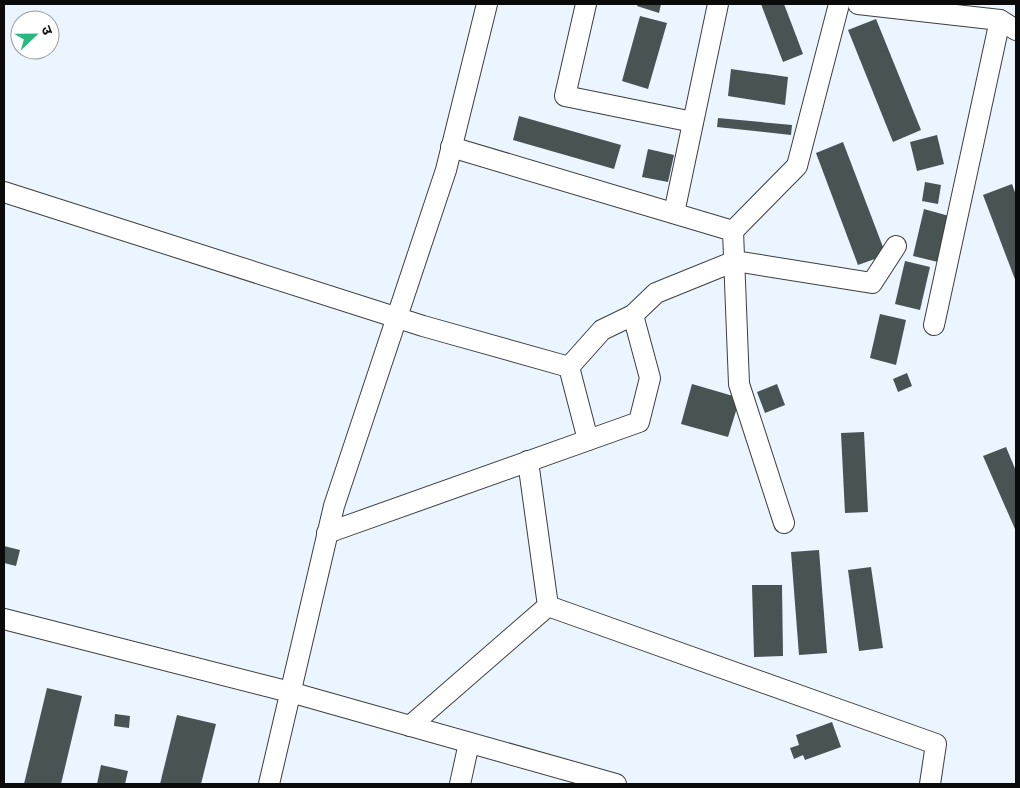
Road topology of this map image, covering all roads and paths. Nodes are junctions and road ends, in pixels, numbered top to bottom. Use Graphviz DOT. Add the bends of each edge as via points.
graph roads {
  1 [pos="487,4"];
  2 [pos="586,4"];
  3 [pos="718,4"];
  4 [pos="839,4"];
  5 [pos="858,4"];
  6 [pos="1008,25"];
  7 [pos="693,122"];
  8 [pos="452,147"];
  9 [pos="4,192"];
  10 [pos="674,213"];
  11 [pos="733,231"];
  12 [pos="896,246"];
  13 [pos="735,261"];
  14 [pos="632,315"];
  15 [pos="397,316"];
  16 [pos="934,326"];
  17 [pos="569,367"];
  18 [pos="588,440"];
  19 [pos="528,462"];
  20 [pos="784,523"];
  21 [pos="328,533"];
  22 [pos="548,606"];
  23 [pos="4,619"];
  24 [pos="290,692"];
  25 [pos="410,726"];
  26 [pos="469,743"];
  27 [pos="603,782"];
  28 [pos="268,784"];
  29 [pos="460,784"];
  30 [pos="930,784"];
  1 -- 8 [label="street"];
  2 -- 7 [label="street" via="565,96"];
  3 -- 7 [label="street"];
  4 -- 11 [label="street" via="797,166"];
  5 -- 6 [label="street"];
  6 -- 16 [label="street"];
  7 -- 10 [label="street"];
  8 -- 10 [label="street"];
  8 -- 15 [label="street"];
  9 -- 15 [label="street"];
  10 -- 11 [label="street"];
  11 -- 13 [label="street"];
  12 -- 13 [label="street" via="872,283"];
  13 -- 14 [label="street" via="656,293"];
  13 -- 20 [label="street" via="739,384"];
  14 -- 17 [label="street" via="602,330"];
  14 -- 18 [label="street" via="650,378 639,422"];
  15 -- 17 [label="street"];
  15 -- 21 [label="street"];
  17 -- 18 [label="street"];
  18 -- 19 [label="street"];
  19 -- 21 [label="street"];
  19 -- 22 [label="street"];
  21 -- 24 [label="street"];
  22 -- 25 [label="street"];
  22 -- 30 [label="street" via="936,744"];
  23 -- 24 [label="street"];
  24 -- 25 [label="street"];
  24 -- 28 [label="street"];
  25 -- 26 [label="street"];
  26 -- 27 [label="street"];
  26 -- 29 [label="street"];
}
